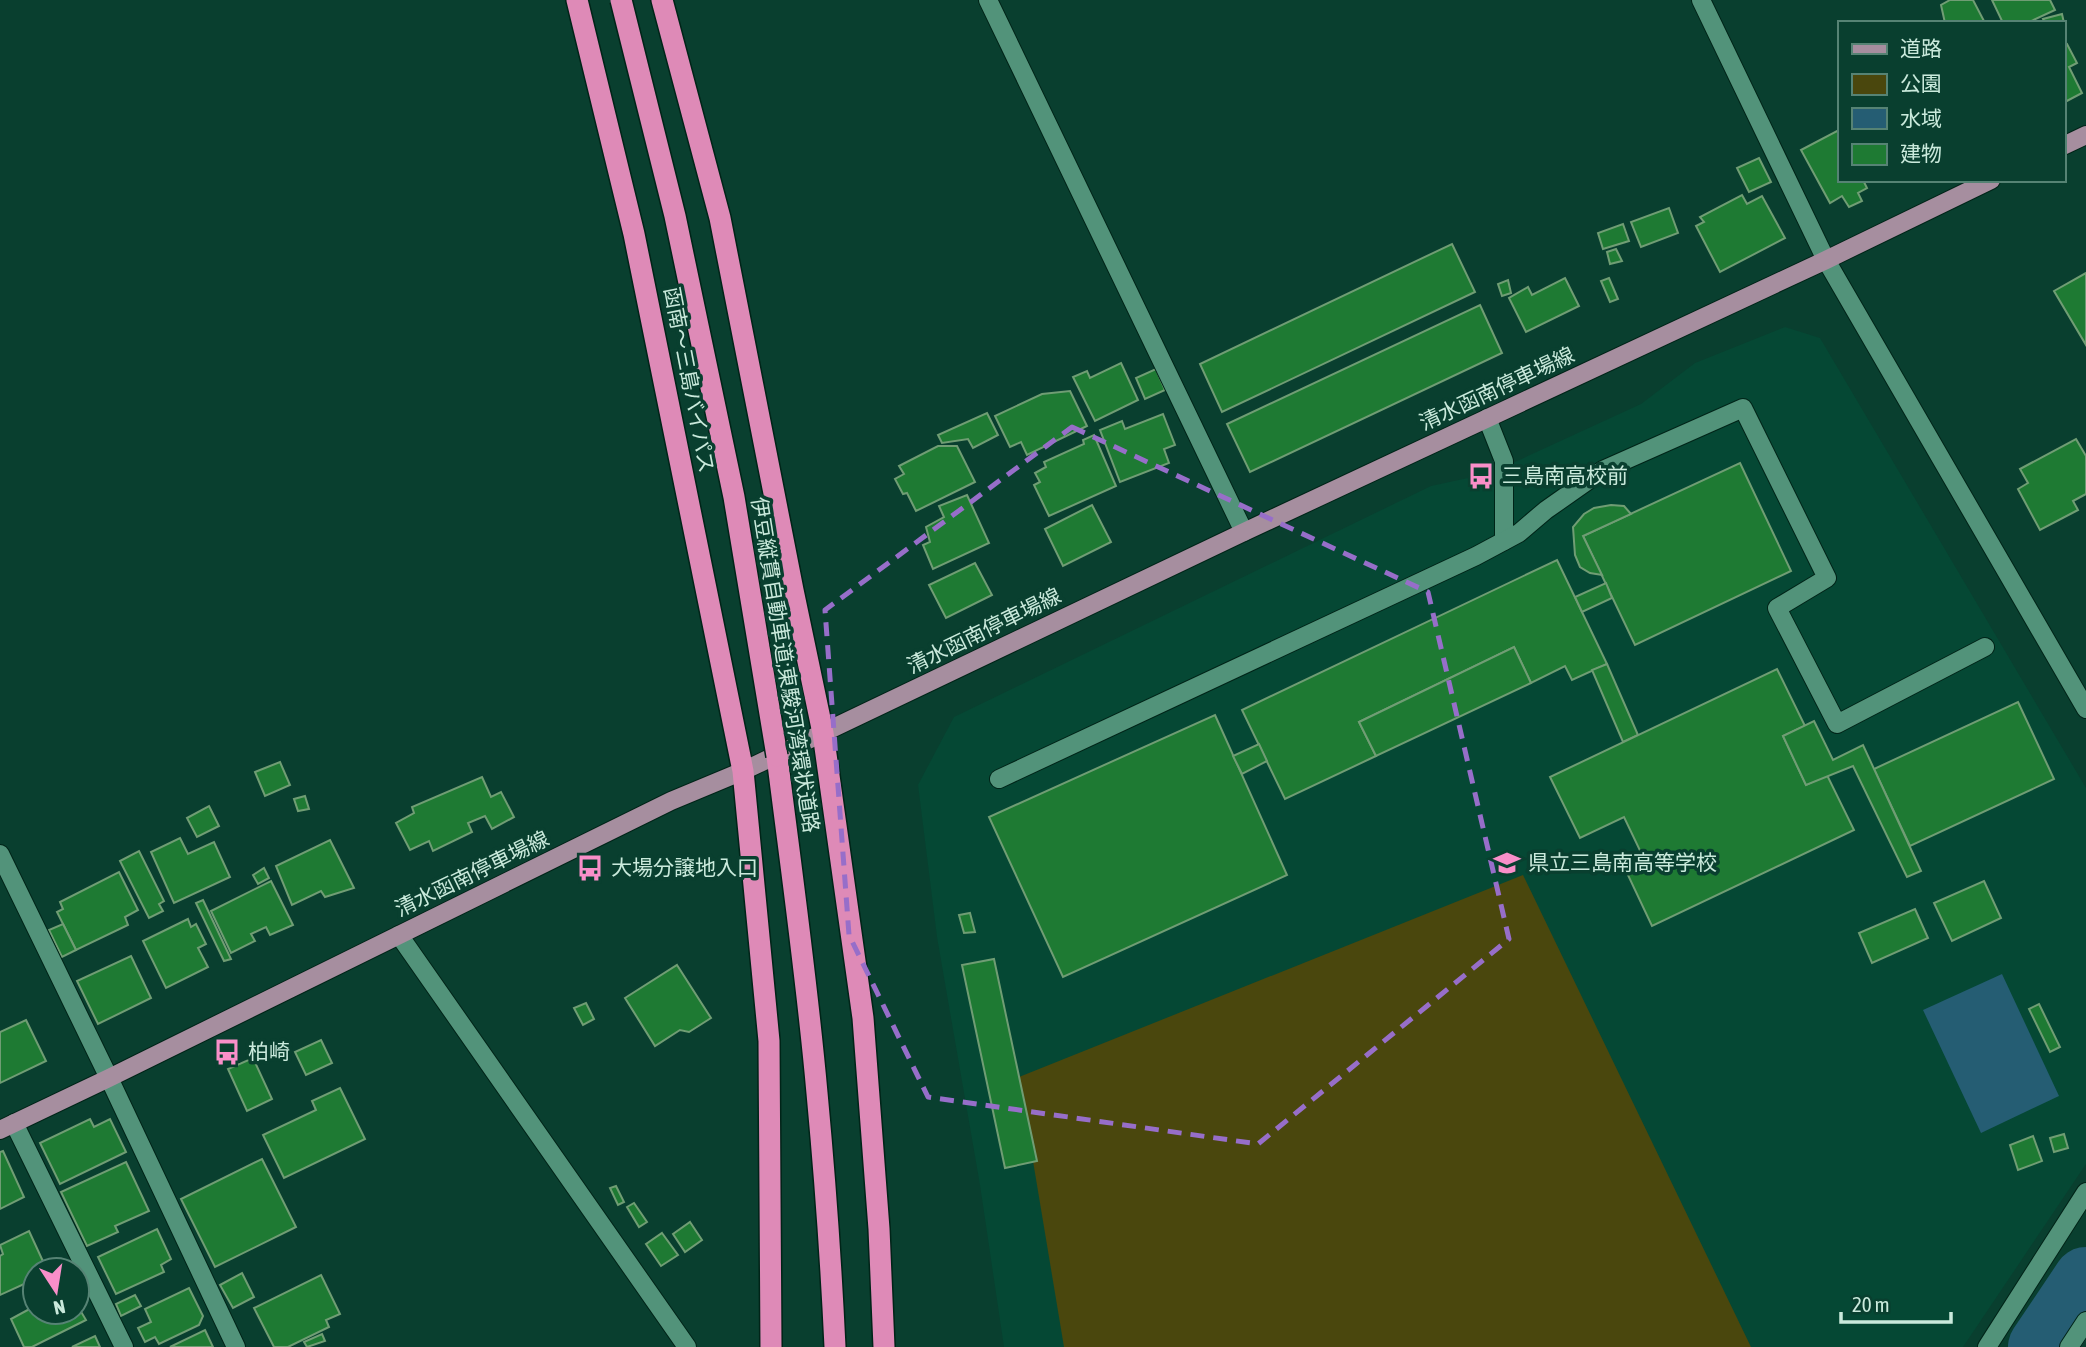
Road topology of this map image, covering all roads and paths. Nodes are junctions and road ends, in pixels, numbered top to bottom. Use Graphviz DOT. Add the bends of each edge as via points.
graph roads {
  1 [pos="577,0"];
  2 [pos="621,0"];
  3 [pos="662,0"];
  4 [pos="988,0"];
  5 [pos="1702,0"];
  6 [pos="2086,135"];
  7 [pos="2065,145"];
  8 [pos="1987,182"];
  9 [pos="1826,260"];
  10 [pos="1487,418"];
  11 [pos="1244,531"];
  12 [pos="1504,541"];
  13 [pos="1985,647"];
  14 [pos="2086,709"];
  15 [pos="823,733"];
  16 [pos="743,771"];
  17 [pos="999,779"];
  18 [pos="0,854"];
  19 [pos="398,935"];
  20 [pos="109,1078"];
  21 [pos="7,1126"];
  22 [pos="2086,1192"];
  23 [pos="2086,1321"];
  24 [pos="124,1347"];
  25 [pos="236,1347"];
  26 [pos="687,1347"];
  27 [pos="771,1347"];
  28 [pos="835,1347"];
  29 [pos="884,1347"];
  30 [pos="1987,1347"];
  31 [pos="2069,1347"];
  1 -- 16 [label="highway, 函南～三島バイパス" via="634,234"];
  2 -- 28 [label="highway, 伊豆縦貫自動車道;東駿河湾環状道路, bridge" via="676,216 734,497 776,745 817,1093"];
  3 -- 15 [label="highway" via="720,218"];
  4 -- 11 [label="street"];
  5 -- 9 [label="street"];
  6 -- 7 [label="main road"];
  8 -- 9 [label="main road, 清水函南停車場線"];
  9 -- 10 [label="main road, 清水函南停車場線"];
  9 -- 14 [label="street"];
  10 -- 11 [label="main road, 清水函南停車場線"];
  10 -- 12 [label="street" via="1504,461"];
  11 -- 15 [label="main road, 清水函南停車場線"];
  12 -- 13 [label="street" via="1603,470 1743,408 1828,578 1777,608 1837,724"];
  12 -- 17 [label="street"];
  15 -- 16 [label="main road, 清水函南停車場線"];
  15 -- 29 [label="highway" via="863,1018"];
  16 -- 19 [label="main road, 清水函南停車場線" via="671,801"];
  16 -- 27 [label="highway, 函南～三島バイパス" via="769,1041"];
  18 -- 20 [label="street"];
  19 -- 20 [label="main road, 清水函南停車場線"];
  19 -- 26 [label="street"];
  20 -- 21 [label="main road, 清水函南停車場線"];
  20 -- 25 [label="street"];
  21 -- 24 [label="street"];
  22 -- 30 [label="street"];
  23 -- 31 [label="street"];
}
